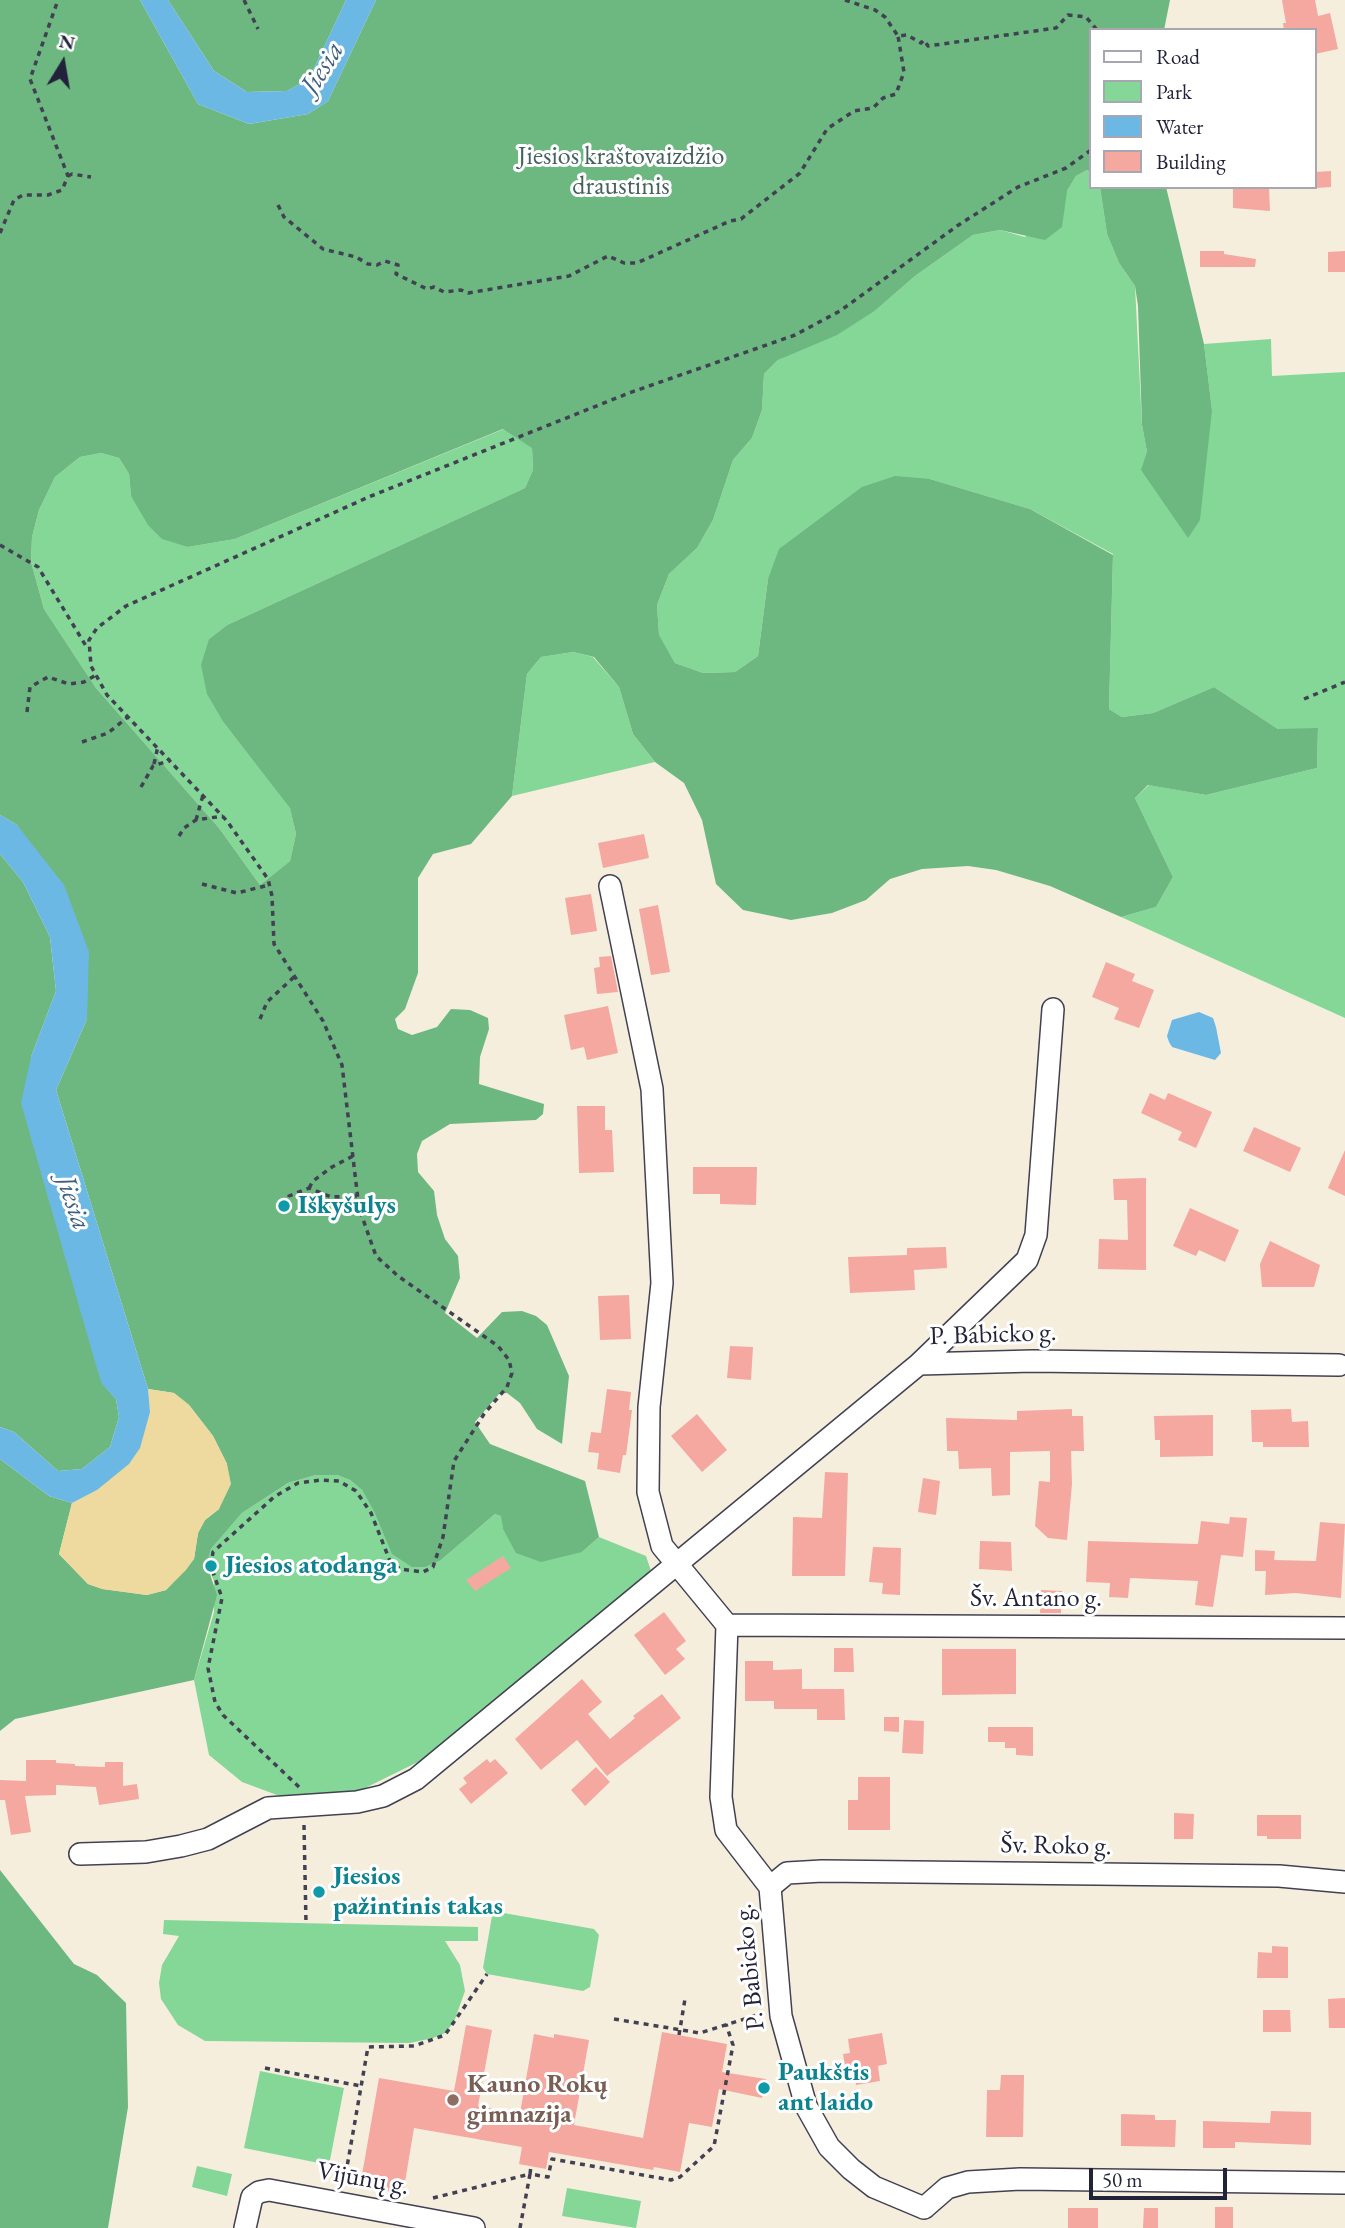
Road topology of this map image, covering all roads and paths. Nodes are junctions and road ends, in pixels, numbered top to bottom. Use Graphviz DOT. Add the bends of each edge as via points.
graph roads {
  1 [pos="58,0"];
  2 [pos="244,0"];
  3 [pos="845,0"];
  4 [pos="1095,28"];
  5 [pos="258,29"];
  6 [pos="898,36"];
  7 [pos="1090,151"];
  8 [pos="68,176"];
  9 [pos="91,177"];
  10 [pos="278,205"];
  11 [pos="0,233"];
  12 [pos="0,545"];
  13 [pos="88,648"];
  14 [pos="96,675"];
  15 [pos="1345,682"];
  16 [pos="1304,699"];
  17 [pos="27,712"];
  18 [pos="129,716"];
  19 [pos="82,742"];
  20 [pos="158,746"];
  21 [pos="170,760"];
  22 [pos="153,766"];
  23 [pos="141,787"];
  24 [pos="203,794"];
  25 [pos="223,816"];
  26 [pos="196,820"];
  27 [pos="179,836"];
  28 [pos="202,884"];
  29 [pos="269,886"];
  30 [pos="610,886"];
  31 [pos="294,977"];
  32 [pos="1053,1009"];
  33 [pos="260,1019"];
  34 [pos="353,1156"];
  35 [pos="309,1188"];
  36 [pos="357,1196"];
  37 [pos="284,1206"];
  38 [pos="919,1364"];
  39 [pos="1339,1365"];
  40 [pos="679,1564"];
  41 [pos="727,1625"];
  42 [pos="1345,1628"];
  43 [pos="304,1806"];
  44 [pos="80,1854"];
  45 [pos="1345,1882"];
  46 [pos="770,1887"];
  47 [pos="306,1923"];
  48 [pos="487,1974"];
  49 [pos="685,1999"];
  50 [pos="760,2014"];
  51 [pos="614,2019"];
  52 [pos="726,2024"];
  53 [pos="680,2029"];
  54 [pos="679,2035"];
  55 [pos="265,2068"];
  56 [pos="361,2086"];
  57 [pos="531,2166"];
  58 [pos="530,2174"];
  59 [pos="1345,2183"];
  60 [pos="343,2193"];
  61 [pos="433,2199"];
  62 [pos="922,2218"];
  63 [pos="245,2228"];
  64 [pos="474,2228"];
  65 [pos="520,2228"];
  1 -- 8 [label="path" via="30,79"];
  2 -- 5 [label="path"];
  3 -- 6 [label="path" via="885,17"];
  4 -- 6 [label="path" via="1086,18 1068,15 1056,28 928,47 924,40"];
  6 -- 10 [label="path" via="904,72 896,94 873,108 854,111 827,130 800,173 741,219 637,262 624,263 608,256 569,276 468,293 444,292 396,274 398,265 385,261 368,264 323,249 284,217"];
  7 -- 13 [label="path" via="1066,168 1018,187 840,311 795,335 629,393 371,496 125,606 97,628"];
  8 -- 9 [label="path"];
  8 -- 11 [label="path" via="62,190 14,200"];
  12 -- 13 [label="path" via="38,567"];
  13 -- 14 [label="path"];
  14 -- 17 [label="path" via="69,684 48,677 30,687"];
  14 -- 18 [label="path" via="107,695"];
  15 -- 16 [label="path"];
  18 -- 19 [label="path" via="108,733"];
  18 -- 20 [label="path"];
  20 -- 21 [label="path"];
  20 -- 22 [label="path"];
  21 -- 22 [label="path"];
  21 -- 24 [label="path"];
  22 -- 23 [label="path"];
  24 -- 25 [label="path"];
  24 -- 26 [label="path"];
  25 -- 26 [label="path"];
  25 -- 29 [label="path"];
  26 -- 27 [label="path"];
  28 -- 29 [label="path" via="237,893"];
  29 -- 31 [label="path" via="274,944"];
  30 -- 40 [label="street" via="652,1088 662,1283 649,1407 648,1492 662,1546"];
  31 -- 33 [label="path" via="267,1002"];
  31 -- 34 [label="path" via="323,1021 342,1065"];
  32 -- 38 [label="street" via="1035,1235 1027,1260"];
  34 -- 35 [label="path"];
  34 -- 36 [label="path"];
  35 -- 36 [label="path" via="331,1197"];
  35 -- 37 [label="path" via="289,1196"];
  36 -- 43 [label="path" via="376,1256 498,1346 512,1373 507,1387 454,1461 443,1537 433,1567 423,1572 400,1569 390,1561 371,1513 356,1491 339,1481 321,1479 298,1483 274,1497 213,1552 211,1566 222,1598 208,1668 215,1702 223,1715 297,1783"];
  38 -- 39 [label="street, P. Babicko g." via="1033,1360"];
  38 -- 40 [label="street, P. Babicko g."];
  40 -- 41 [label="street"];
  40 -- 43 [label="street, P. Babicko g." via="416,1779 383,1796"];
  41 -- 42 [label="street, Šv. Antano g."];
  41 -- 46 [label="street, P. Babicko g." via="721,1797 726,1830"];
  43 -- 44 [label="street, P. Babicko g." via="268,1808 208,1839 181,1846"];
  43 -- 47 [label="path"];
  45 -- 46 [label="street, Šv. Roko g." via="1279,1876 822,1871 787,1873"];
  46 -- 62 [label="street, P. Babicko g." via="781,2016 806,2106 830,2147 851,2169"];
  48 -- 56 [label="path" via="445,2035 414,2046 368,2047"];
  49 -- 53 [label="path"];
  50 -- 52 [label="path"];
  51 -- 53 [label="path"];
  52 -- 53 [label="path" via="700,2032"];
  52 -- 58 [label="path" via="733,2045 714,2146 680,2177 671,2180 552,2159 548,2177"];
  53 -- 54 [label="path"];
  55 -- 56 [label="path"];
  56 -- 60 [label="path"];
  57 -- 58 [label="path"];
  58 -- 61 [label="path"];
  58 -- 65 [label="path"];
  59 -- 62 [label="street" via="968,2182 947,2188"];
  63 -- 64 [label="street, Vijūnų g." via="249,2206 259,2192 269,2190"];
}
